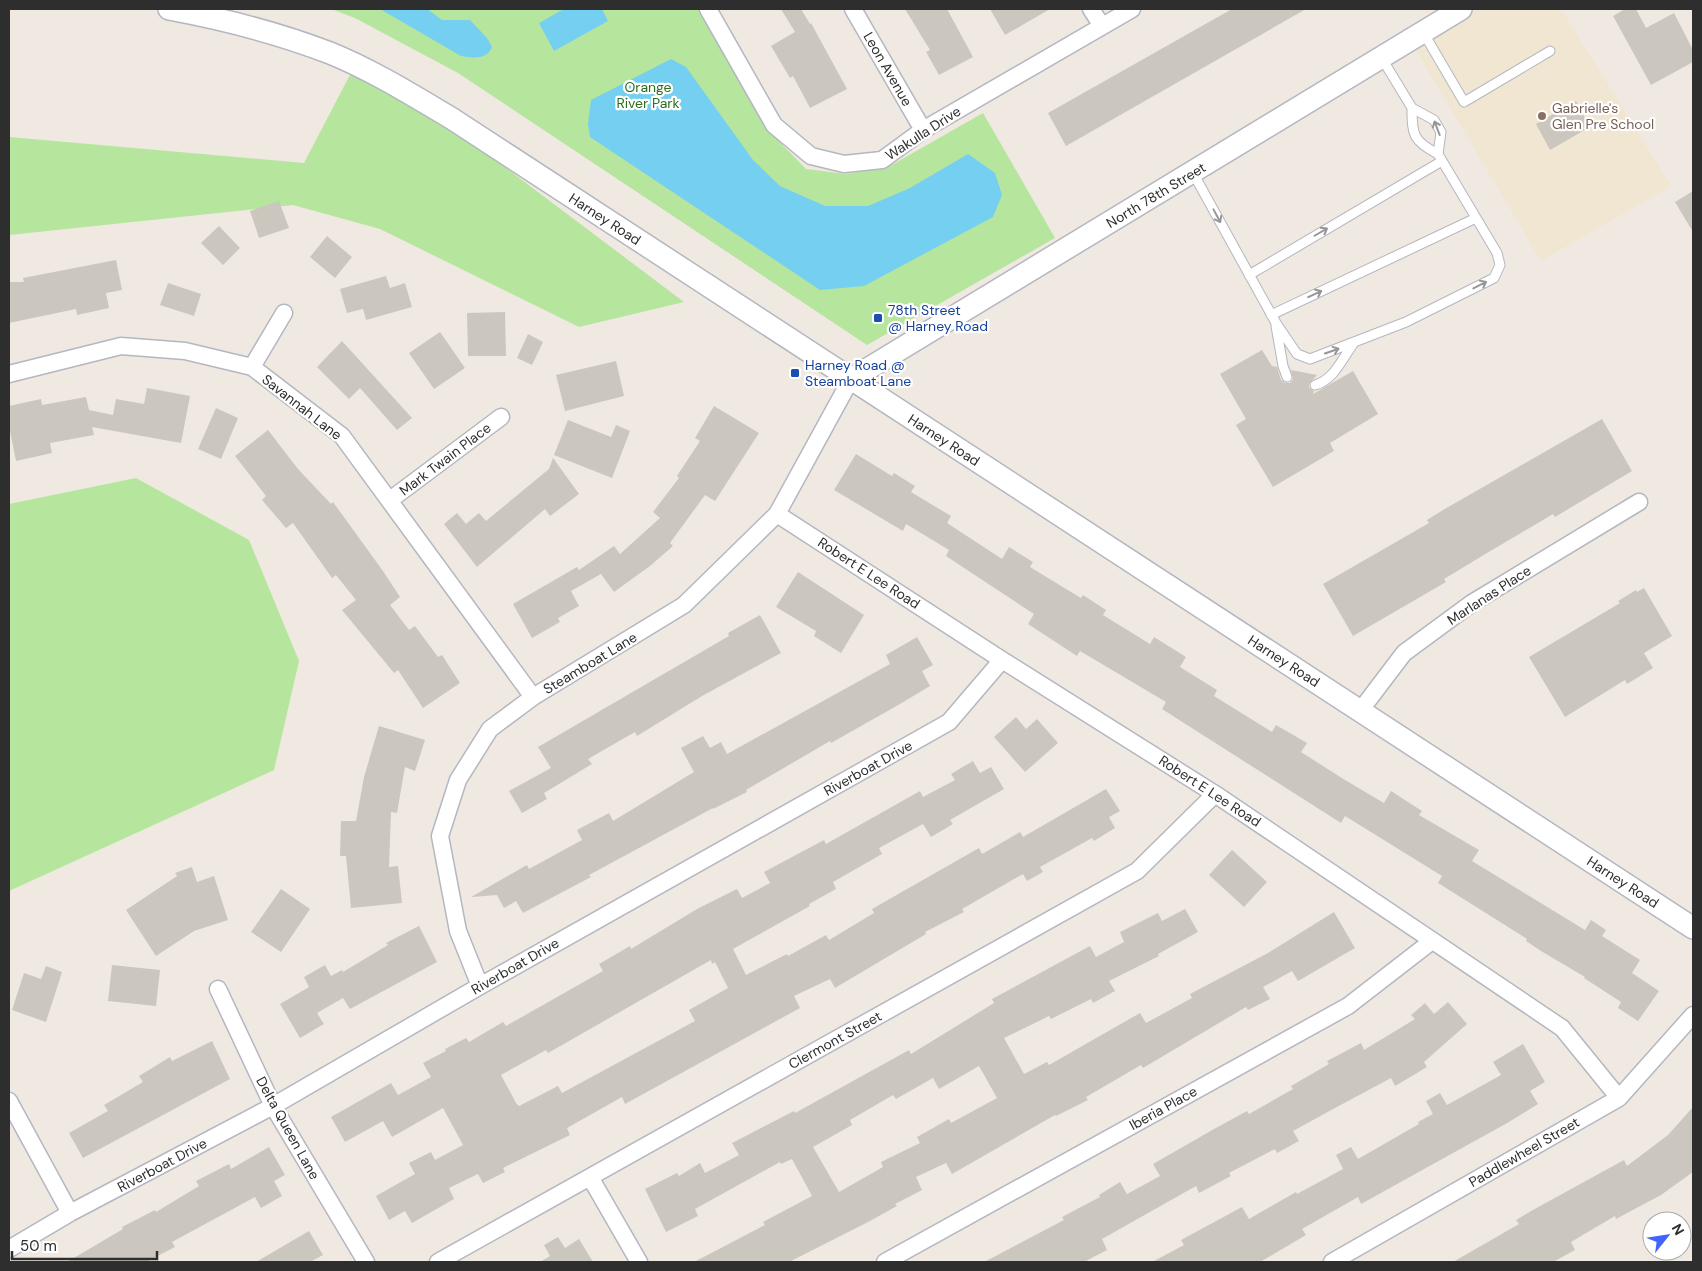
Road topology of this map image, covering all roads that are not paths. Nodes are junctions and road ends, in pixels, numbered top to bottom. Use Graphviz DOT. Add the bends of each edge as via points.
graph roads {
  1 [pos="169,9"];
  2 [pos="708,9"];
  3 [pos="854,9"];
  4 [pos="1091,9"];
  5 [pos="1132,9"];
  6 [pos="1461,9"];
  7 [pos="224,14"];
  8 [pos="1102,26"];
  9 [pos="1423,32"];
  10 [pos="1550,51"];
  11 [pos="1381,57"];
  12 [pos="1412,108"];
  13 [pos="923,130"];
  14 [pos="1440,158"];
  15 [pos="1193,173"];
  16 [pos="1476,218"];
  17 [pos="1249,275"];
  18 [pos="284,313"];
  19 [pos="1271,315"];
  20 [pos="1276,323"];
  21 [pos="1353,344"];
  22 [pos="252,367"];
  23 [pos="9,374"];
  24 [pos="1287,378"];
  25 [pos="851,379"];
  26 [pos="1315,385"];
  27 [pos="501,417"];
  28 [pos="390,500"];
  29 [pos="1639,502"];
  30 [pos="777,514"];
  31 [pos="1002,660"];
  32 [pos="533,697"];
  33 [pos="1360,711"];
  34 [pos="1215,794"];
  35 [pos="1693,928"];
  36 [pos="1432,941"];
  37 [pos="480,986"];
  38 [pos="218,989"];
  39 [pos="1693,1015"];
  40 [pos="1619,1098"];
  41 [pos="9,1101"];
  42 [pos="273,1106"];
  43 [pos="590,1177"];
  44 [pos="70,1213"];
  45 [pos="9,1249"];
  46 [pos="366,1262"];
  47 [pos="438,1262"];
  48 [pos="639,1262"];
  49 [pos="885,1262"];
  50 [pos="1332,1262"];
  1 -- 7 [label="street, Harney Road"];
  2 -- 13 [label="street, Wakulla Drive" via="774,125 811,156 844,164 882,160"];
  3 -- 13 [label="street, Leon Avenue"];
  4 -- 8 [label="street"];
  5 -- 8 [label="street, Wakulla Drive"];
  6 -- 9 [label="street, North 78th Street"];
  7 -- 25 [label="street, Harney Road" via="331,53 393,84 451,118"];
  8 -- 13 [label="street, Wakulla Drive"];
  9 -- 10 [label="lane" via="1464,102"];
  9 -- 11 [label="street, North 78th Street"];
  11 -- 12 [label="lane"];
  11 -- 15 [label="street, North 78th Street"];
  12 -- 14 [label="lane" via="1412,132 1420,145"];
  14 -- 12 [label="lane, one-way" via="1441,132 1434,120"];
  14 -- 16 [label="lane"];
  17 -- 14 [label="lane, one-way"];
  15 -- 17 [label="lane, one-way"];
  15 -- 25 [label="street, North 78th Street"];
  19 -- 16 [label="lane, one-way"];
  21 -- 16 [label="lane, one-way" via="1406,322 1494,278 1500,265 1497,253"];
  17 -- 19 [label="lane"];
  18 -- 22 [label="street"];
  19 -- 20 [label="lane"];
  20 -- 21 [label="lane, one-way" via="1297,354 1310,359"];
  20 -- 24 [label="lane"];
  21 -- 26 [label="lane" via="1332,376"];
  22 -- 23 [label="street, Savannah Lane" via="185,351 121,346"];
  22 -- 28 [label="street, Savannah Lane" via="342,436"];
  25 -- 30 [label="street, Steamboat Lane"];
  25 -- 33 [label="street, Harney Road"];
  27 -- 28 [label="street, Mark Twain Place"];
  28 -- 32 [label="street, Savannah Lane"];
  29 -- 33 [label="street, Marlanas Place" via="1472,603 1404,653"];
  30 -- 31 [label="street, Robert E Lee Road"];
  30 -- 32 [label="street, Steamboat Lane" via="684,605"];
  31 -- 34 [label="street, Robert E Lee Road"];
  31 -- 37 [label="street, Riverboat Drive" via="949,722"];
  32 -- 37 [label="street, Steamboat Lane" via="490,729 458,780 440,836 458,931"];
  33 -- 35 [label="street, Harney Road"];
  34 -- 36 [label="street, Robert E Lee Road"];
  34 -- 43 [label="street, Clermont Street" via="1137,871"];
  36 -- 40 [label="street, Robert E Lee Road" via="1562,1028"];
  36 -- 49 [label="street, Iberia Place" via="1348,1006"];
  37 -- 42 [label="street, Riverboat Drive"];
  38 -- 42 [label="street, Delta Queen Lane"];
  39 -- 40 [label="street, Paddlewheel Street"];
  40 -- 50 [label="street, Paddlewheel Street"];
  41 -- 44 [label="street"];
  42 -- 44 [label="street, Riverboat Drive"];
  42 -- 46 [label="street, Delta Queen Lane"];
  43 -- 47 [label="street, Clermont Street"];
  43 -- 48 [label="street"];
  44 -- 45 [label="street, Riverboat Drive"];
}
